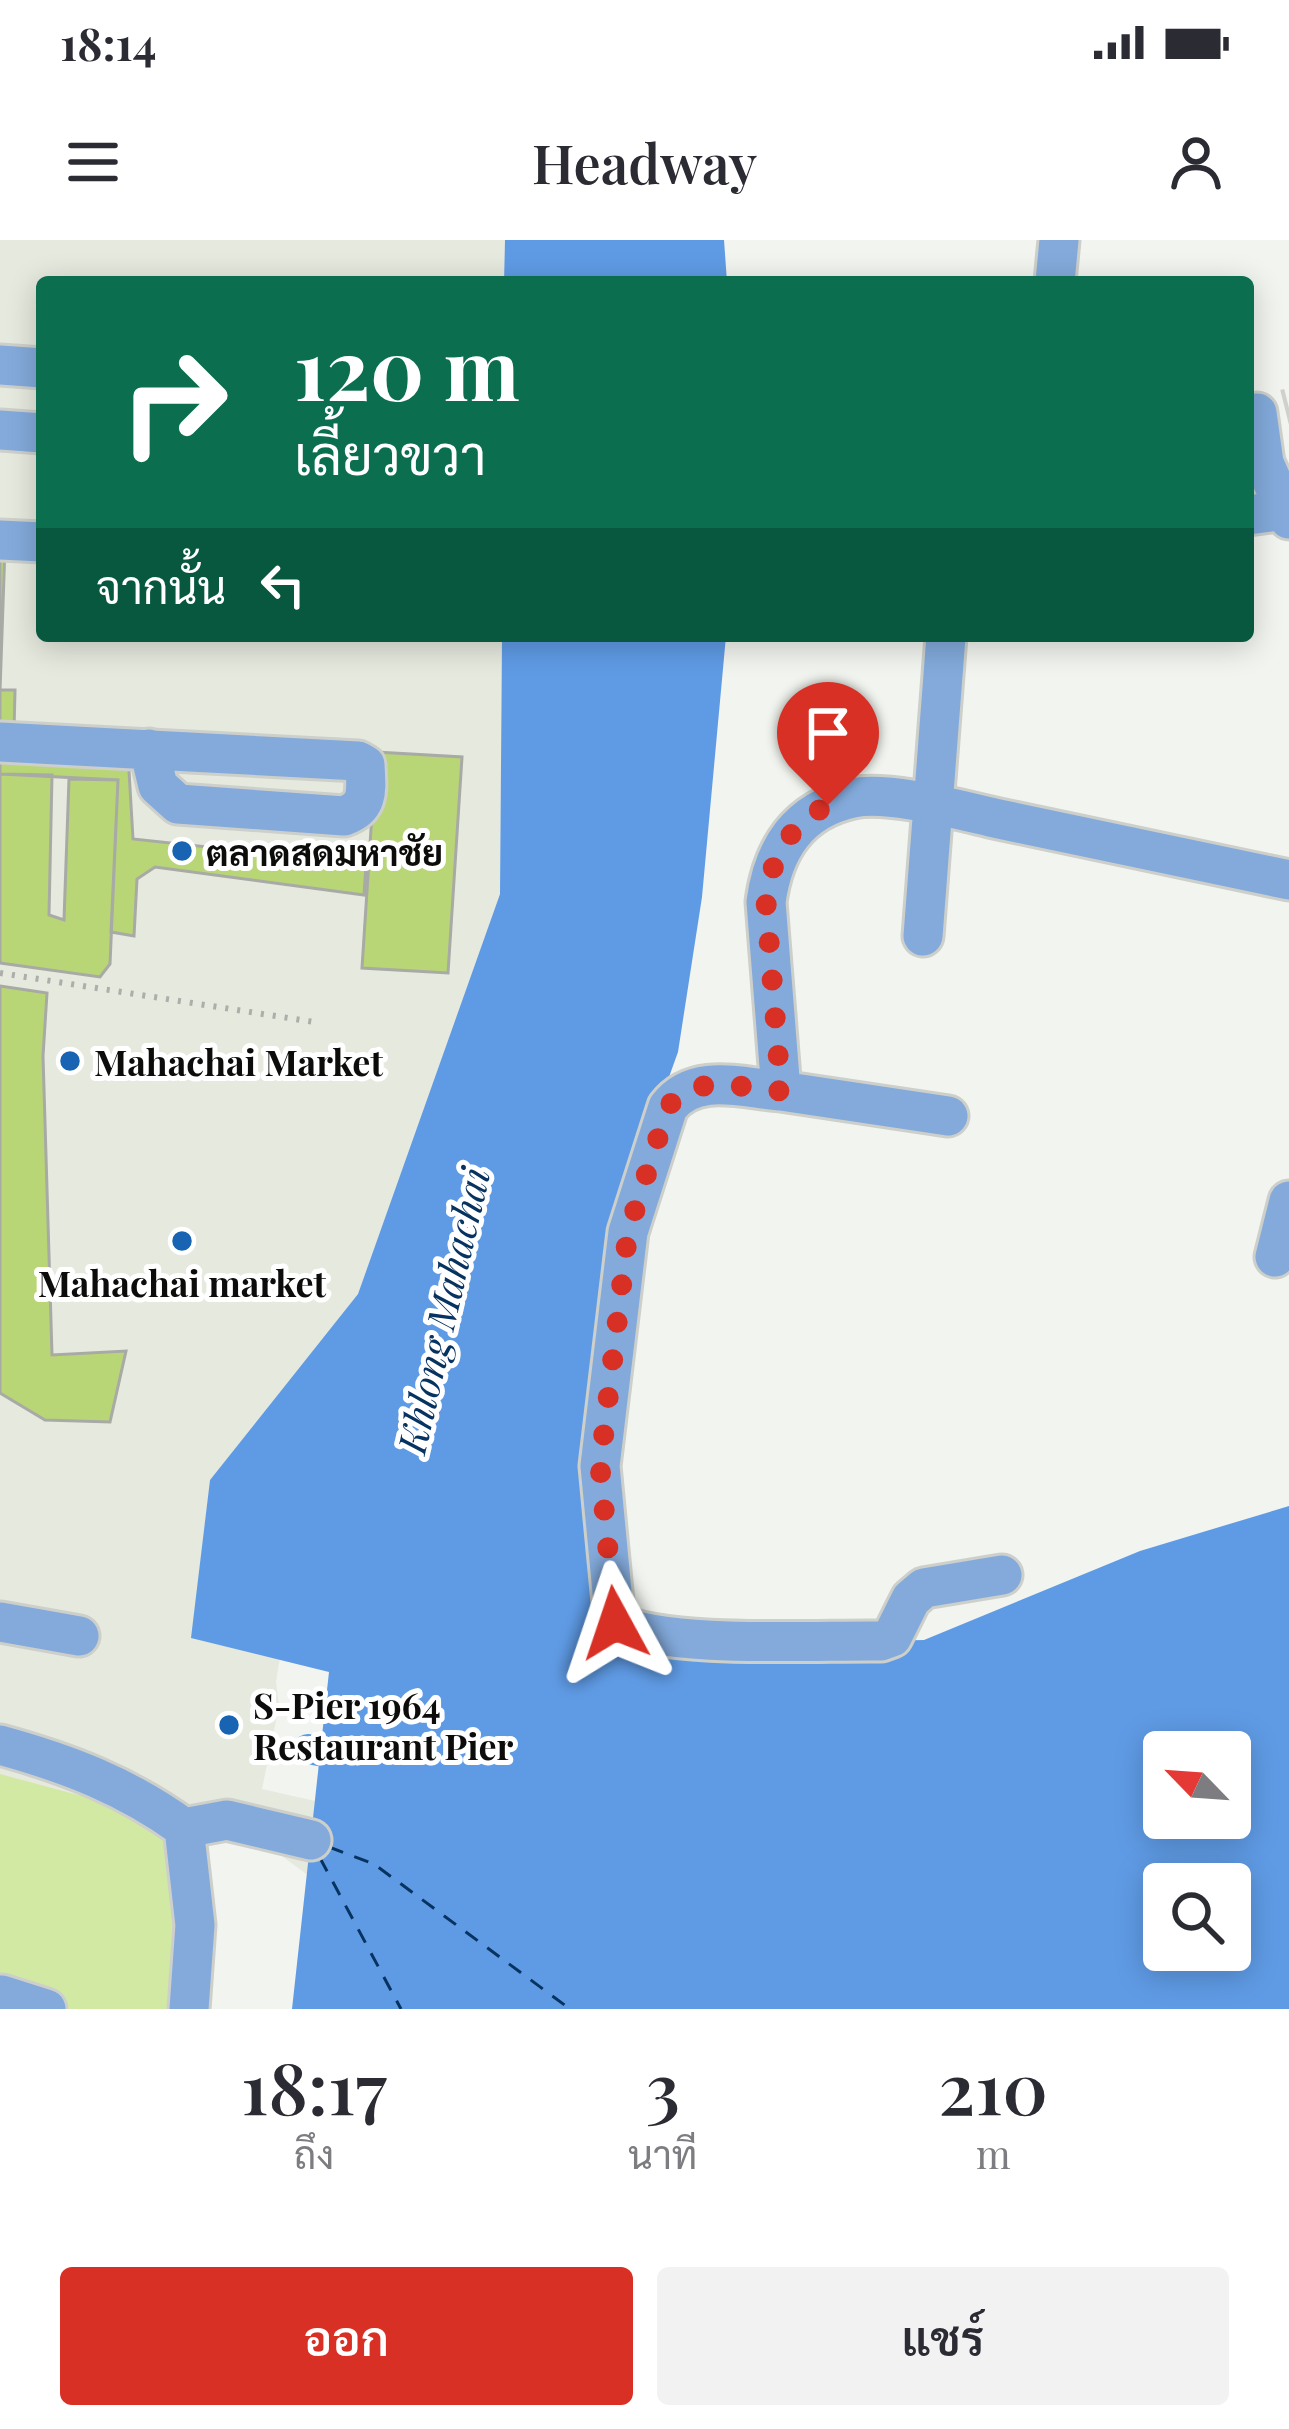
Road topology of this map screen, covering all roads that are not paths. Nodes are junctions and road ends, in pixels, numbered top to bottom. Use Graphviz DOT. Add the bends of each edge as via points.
graph roads {
  1 [pos="1059,240"];
  2 [pos="1056,276"];
  3 [pos="0,365"];
  4 [pos="36,368"];
  5 [pos="1263,412"];
  6 [pos="0,430"];
  7 [pos="36,433"];
  8 [pos="1274,514"];
  9 [pos="0,540"];
  10 [pos="36,542"];
  11 [pos="946,642"];
  12 [pos="0,742"];
  13 [pos="149,749"];
  14 [pos="934,805"];
  15 [pos="1289,880"];
  16 [pos="923,936"];
  17 [pos="781,1091"];
  18 [pos="948,1116"];
  19 [pos="1289,1201"];
  20 [pos="1275,1257"];
  21 [pos="1002,1576"];
  22 [pos="0,1622"];
  23 [pos="79,1636"];
  24 [pos="0,1745"];
  25 [pos="184,1828"];
  26 [pos="310,1840"];
  27 [pos="2,1995"];
  28 [pos="46,2009"];
  29 [pos="190,2009"];
  1 -- 2 [label="street"];
  3 -- 4 [label="street"];
  5 -- 8 [label="street"];
  6 -- 7 [label="street"];
  9 -- 10 [label="street"];
  11 -- 14 [label="street"];
  12 -- 13 [label="street"];
  13 -- 13 [label="street" via="158,786 178,804 344,816 366,797 358,760"];
  14 -- 15 [label="street"];
  14 -- 16 [label="street"];
  14 -- 17 [label="street" via="859,796 812,814 784,841 766,902"];
  17 -- 18 [label="street"];
  17 -- 21 [label="street" via="696,1085 679,1093 628,1232 600,1466 615,1623 635,1634 690,1638 881,1640 892,1637 924,1588"];
  19 -- 20 [label="street"];
  22 -- 23 [label="street"];
  24 -- 25 [label="street" via="139,1796"];
  25 -- 26 [label="street" via="226,1820"];
  25 -- 29 [label="street" via="195,1925"];
  27 -- 28 [label="street"];
}
